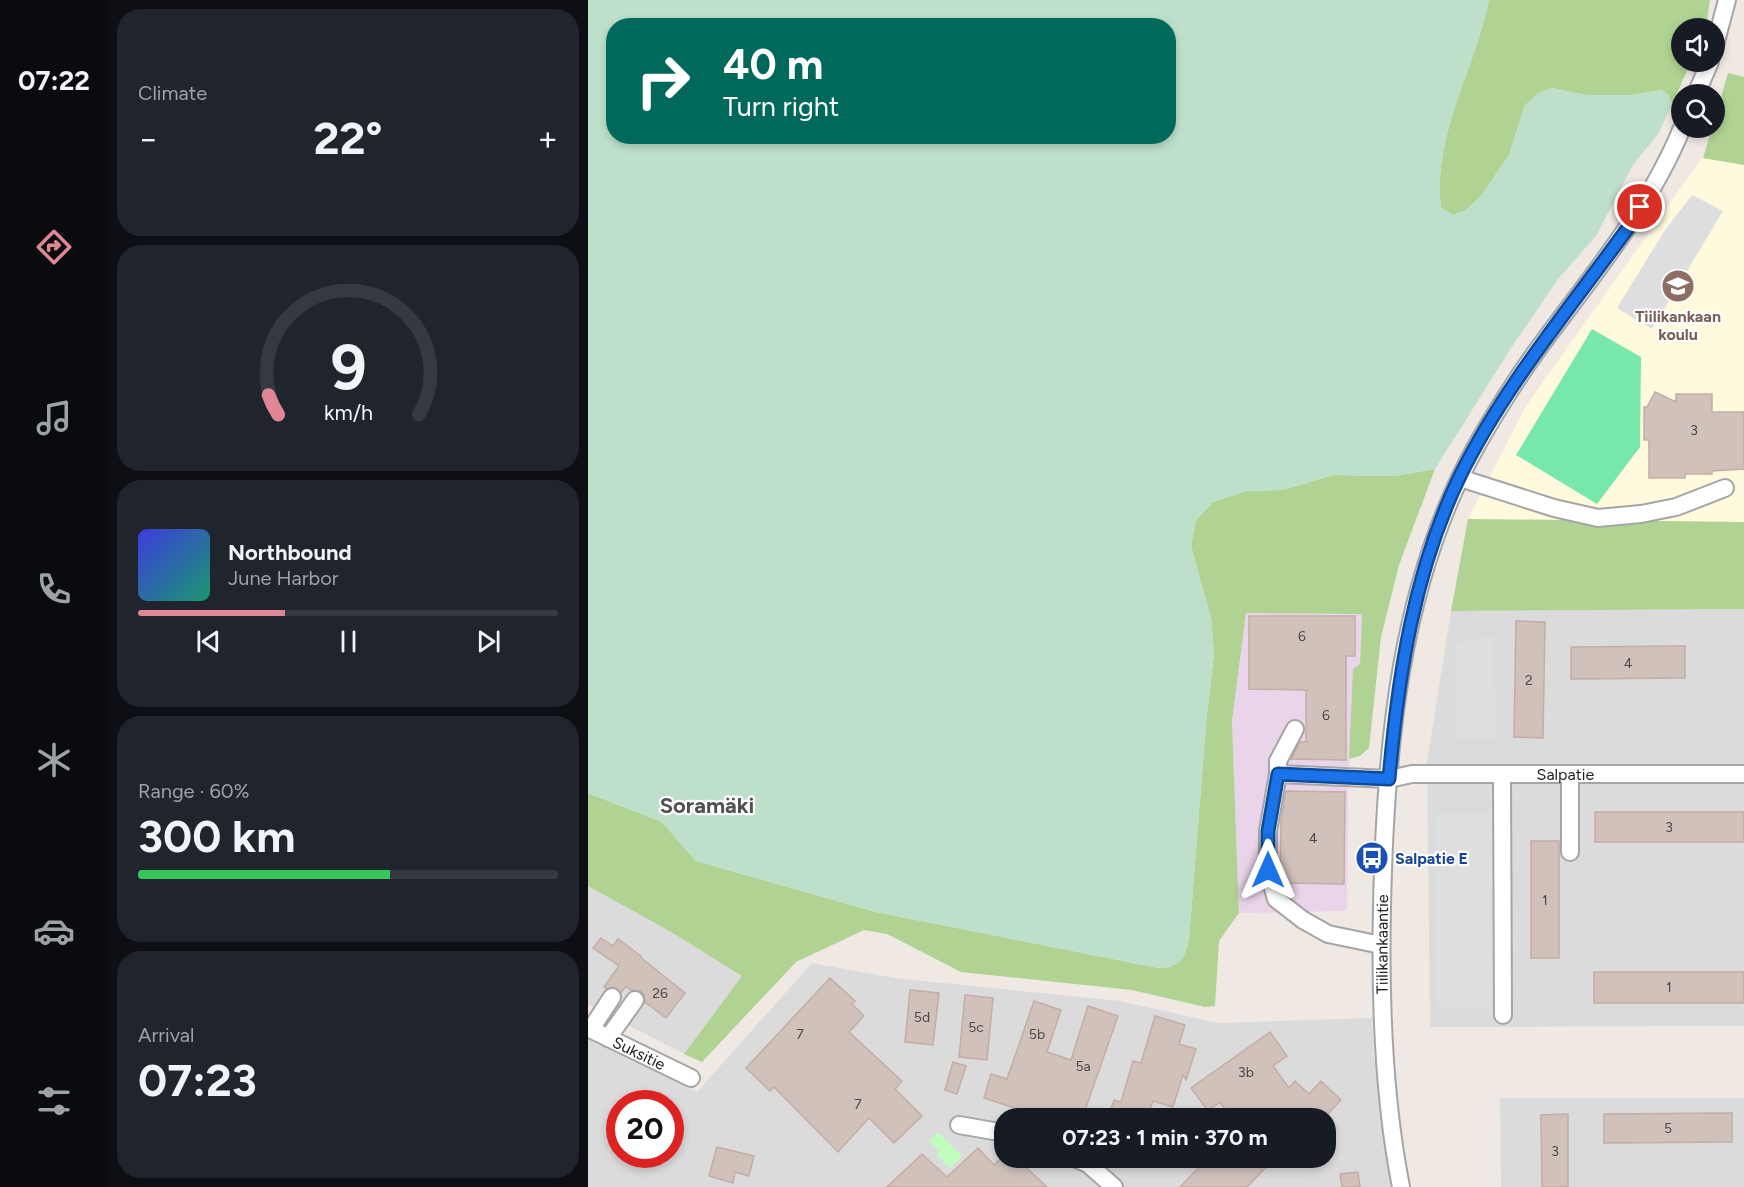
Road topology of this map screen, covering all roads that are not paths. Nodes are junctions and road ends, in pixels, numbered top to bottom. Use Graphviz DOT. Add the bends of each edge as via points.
graph roads {
  1 [pos="1727,0"];
  2 [pos="1722,18"];
  3 [pos="1678,138"];
  4 [pos="1460,478"];
  5 [pos="1725,488"];
  6 [pos="1295,729"];
  7 [pos="1278,774"];
  8 [pos="1502,774"];
  9 [pos="1570,774"];
  10 [pos="1744,774"];
  11 [pos="1389,779"];
  12 [pos="1570,852"];
  13 [pos="1381,945"];
  14 [pos="612,997"];
  15 [pos="635,1000"];
  16 [pos="1503,1015"];
  17 [pos="590,1028"];
  18 [pos="608,1038"];
  19 [pos="691,1078"];
  20 [pos="959,1125"];
  21 [pos="994,1132"];
  22 [pos="1093,1168"];
  23 [pos="1114,1187"];
  24 [pos="1401,1187"];
  1 -- 2 [label="street"];
  3 -- 4 [label="street, Tiilikankaantie" via="1630,225 1514,384"];
  4 -- 5 [label="street" via="1598,518 1676,507"];
  4 -- 11 [label="street, Tiilikankaantie" via="1434,540 1409,629"];
  6 -- 7 [label="street" via="1278,760"];
  7 -- 11 [label="street, Salpatie"];
  7 -- 13 [label="street" via="1268,831 1268,870 1276,899 1328,934"];
  8 -- 9 [label="street, Salpatie"];
  8 -- 11 [label="street, Salpatie" via="1412,774"];
  8 -- 16 [label="street"];
  9 -- 10 [label="street, Salpatie"];
  9 -- 12 [label="street"];
  11 -- 13 [label="street, Tiilikankaantie"];
  13 -- 24 [label="street, Tiilikankaantie" via="1388,1095"];
  14 -- 17 [label="street"];
  15 -- 18 [label="street"];
  17 -- 18 [label="street, Suksitie"];
  18 -- 19 [label="street, Suksitie"];
  20 -- 21 [label="street"];
  22 -- 23 [label="street"];
}
